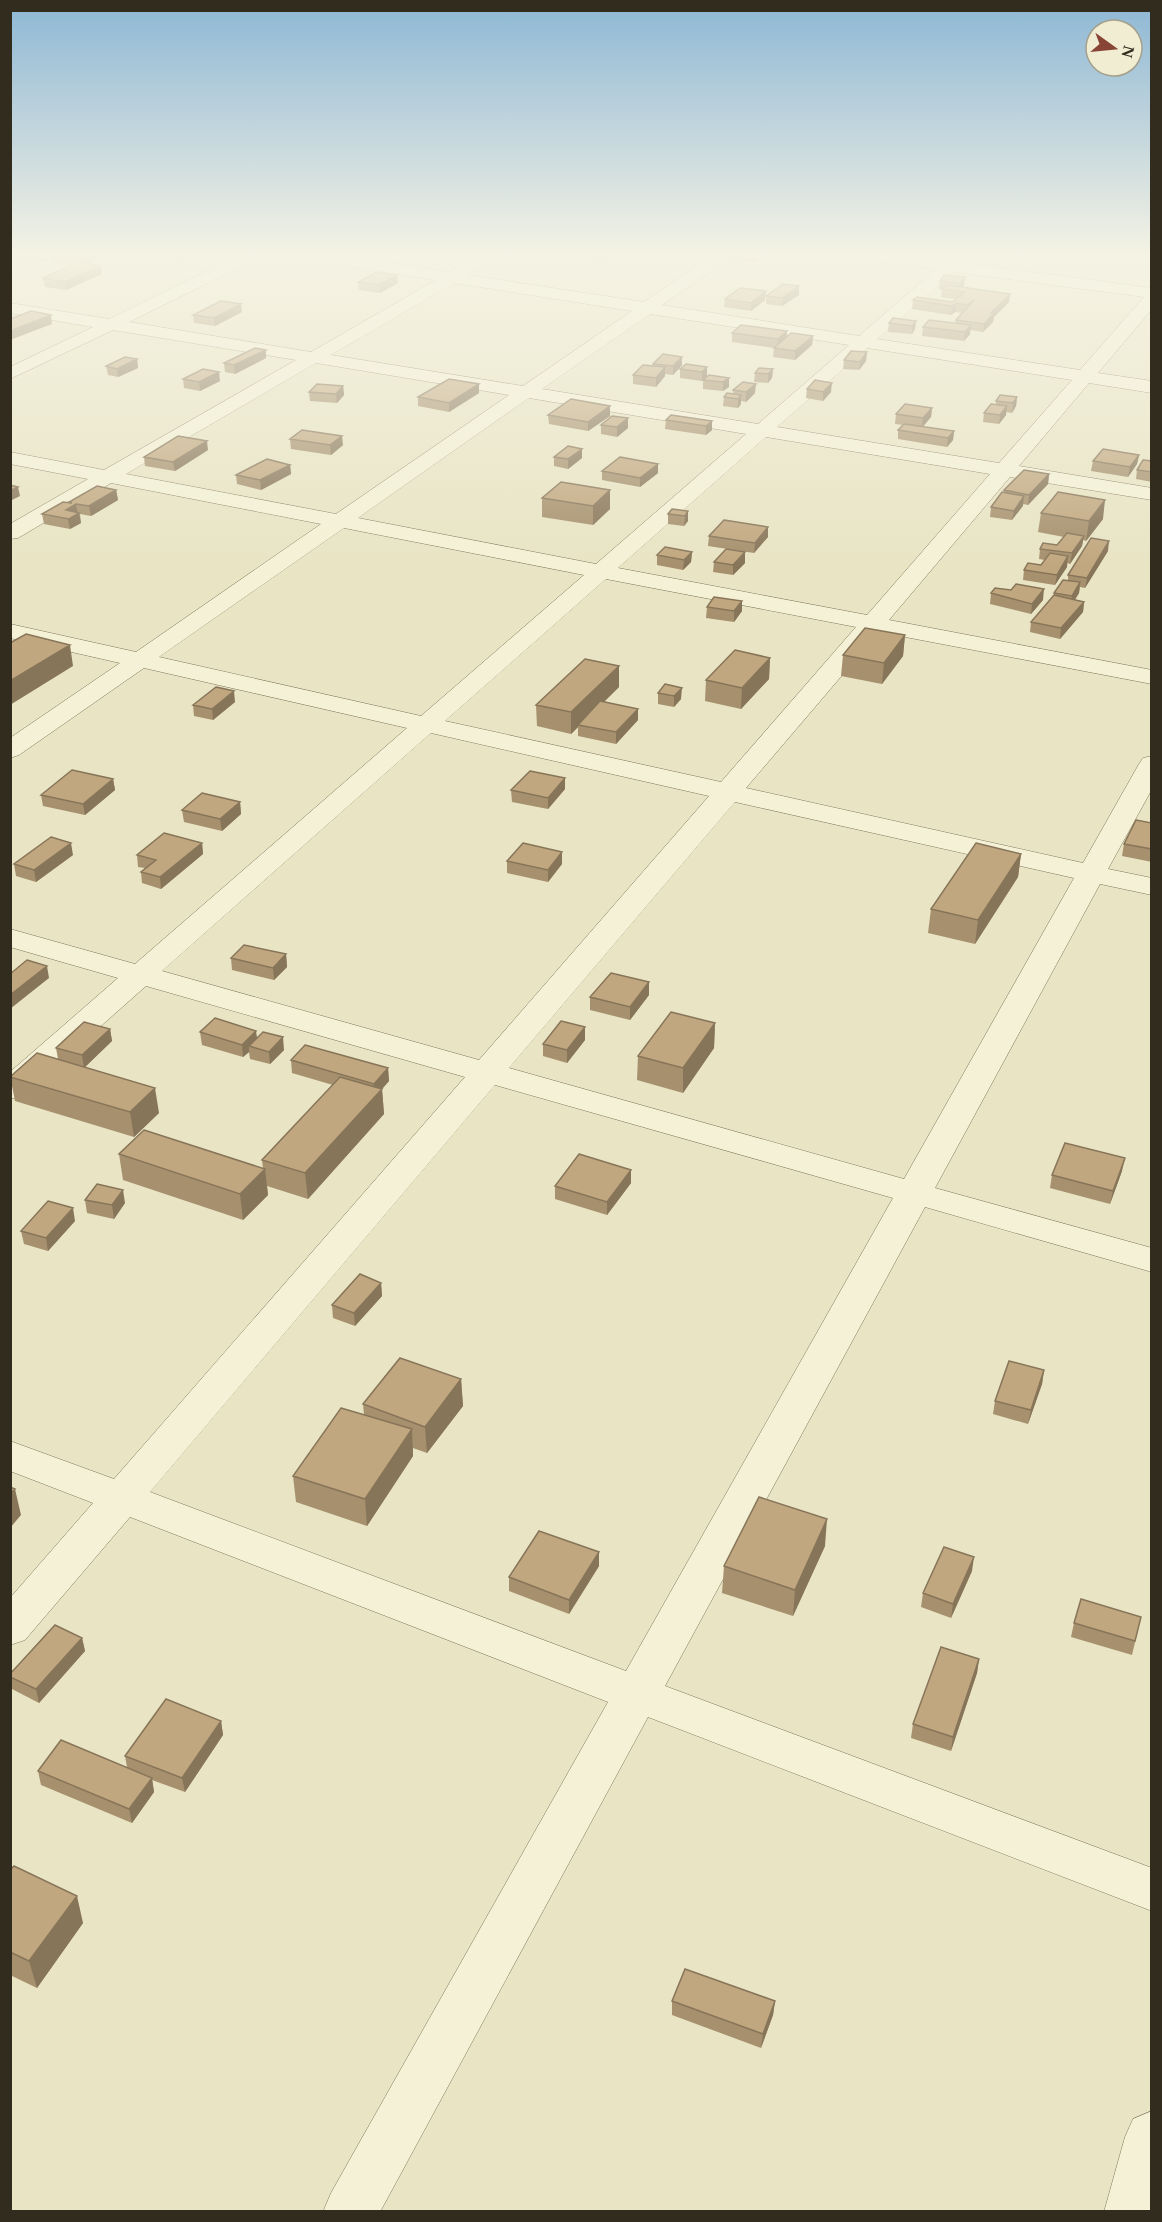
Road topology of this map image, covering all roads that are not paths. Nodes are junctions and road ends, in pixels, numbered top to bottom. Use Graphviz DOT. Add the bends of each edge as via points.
graph roads {
  1 [pos="39,360"];
  2 [pos="308,360"];
  3 [pos="329,360"];
  4 [pos="572,360"];
  5 [pos="842,360"];
  6 [pos="974,360"];
  7 [pos="1098,360"];
  8 [pos="10,374"];
  9 [pos="1083,377"];
  10 [pos="1152,387"];
  11 [pos="526,392"];
  12 [pos="761,430"];
  13 [pos="10,458"];
  14 [pos="1004,470"];
  15 [pos="107,476"];
  16 [pos="1152,494"];
  17 [pos="340,521"];
  18 [pos="10,533"];
  19 [pos="601,571"];
  20 [pos="873,623"];
  21 [pos="10,631"];
  22 [pos="140,660"];
  23 [pos="1152,677"];
  24 [pos="426,724"];
  25 [pos="10,750"];
  26 [pos="1152,764"];
  27 [pos="727,792"];
  28 [pos="1091,874"];
  29 [pos="1152,887"];
  30 [pos="10,938"];
  31 [pos="141,975"];
  32 [pos="487,1072"];
  33 [pos="10,1089"];
  34 [pos="914,1193"];
  35 [pos="1152,1260"];
  36 [pos="10,1455"];
  37 [pos="122,1498"];
  38 [pos="10,1628"];
  39 [pos="637,1694"];
  40 [pos="1152,1890"];
  41 [pos="1152,2137"];
  42 [pos="350,2211"];
  43 [pos="1131,2211"];
  1 -- 8 [label="street"];
  2 -- 15 [label="street"];
  3 -- 11 [label="street"];
  4 -- 11 [label="street"];
  5 -- 12 [label="street"];
  6 -- 9 [label="street"];
  7 -- 9 [label="street"];
  9 -- 10 [label="street"];
  9 -- 14 [label="street"];
  11 -- 12 [label="street"];
  11 -- 17 [label="street"];
  12 -- 14 [label="street"];
  12 -- 19 [label="street"];
  13 -- 15 [label="street"];
  14 -- 16 [label="street"];
  14 -- 20 [label="street"];
  15 -- 17 [label="street"];
  15 -- 18 [label="street"];
  17 -- 19 [label="street"];
  17 -- 22 [label="street"];
  19 -- 20 [label="street"];
  19 -- 24 [label="street"];
  20 -- 23 [label="street"];
  20 -- 27 [label="street"];
  21 -- 22 [label="street"];
  22 -- 24 [label="street"];
  22 -- 25 [label="street"];
  24 -- 27 [label="street"];
  24 -- 31 [label="street"];
  26 -- 28 [label="street"];
  27 -- 28 [label="street"];
  27 -- 32 [label="street"];
  28 -- 29 [label="street"];
  28 -- 34 [label="street"];
  30 -- 31 [label="street"];
  31 -- 32 [label="street"];
  31 -- 33 [label="street"];
  32 -- 34 [label="street"];
  32 -- 37 [label="street"];
  34 -- 35 [label="street"];
  34 -- 39 [label="street"];
  36 -- 37 [label="street"];
  37 -- 38 [label="street"];
  37 -- 39 [label="street"];
  39 -- 40 [label="street"];
  39 -- 42 [label="street"];
  41 -- 43 [label="street"];
}
